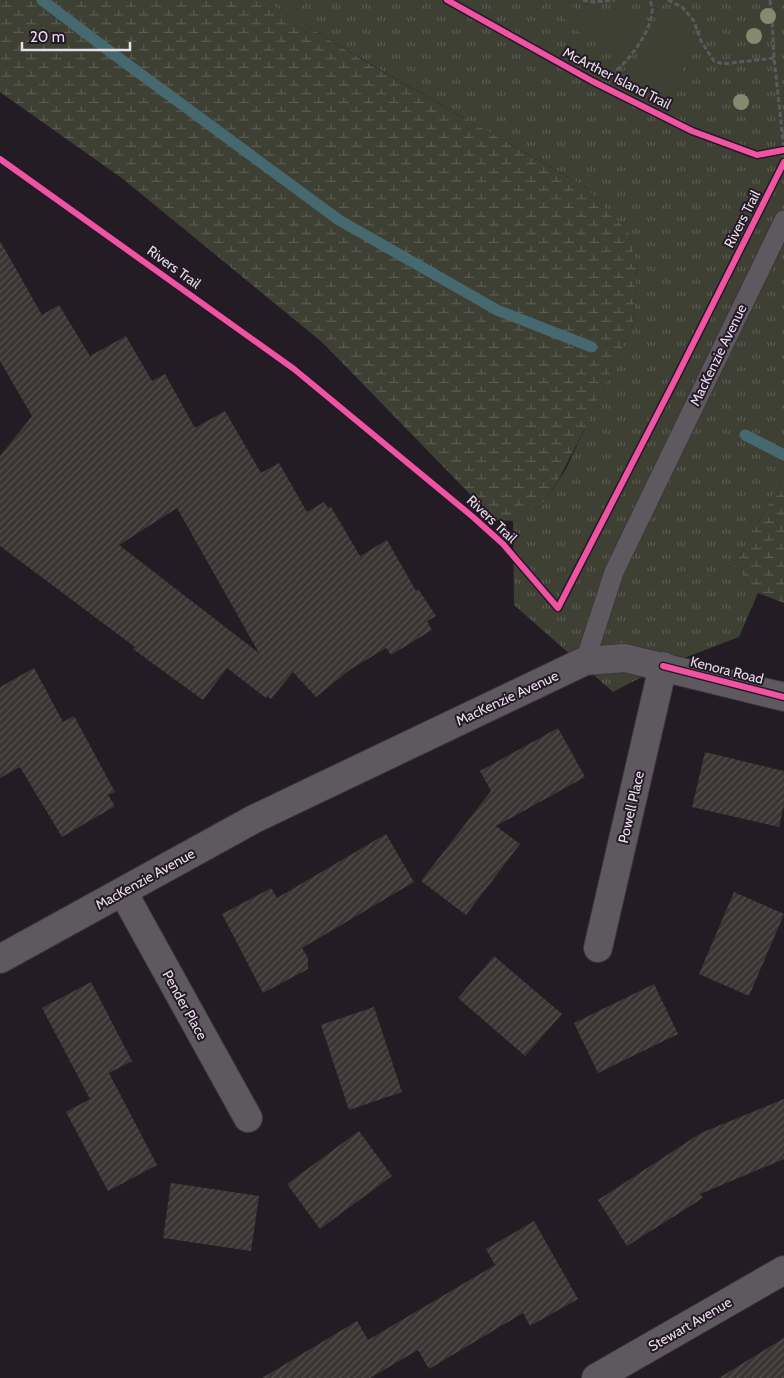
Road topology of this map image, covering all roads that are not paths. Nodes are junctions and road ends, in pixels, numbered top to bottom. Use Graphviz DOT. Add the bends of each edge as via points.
graph roads {
  1 [pos="784,220"];
  2 [pos="584,662"];
  3 [pos="663,666"];
  4 [pos="784,697"];
  5 [pos="122,892"];
  6 [pos="598,948"];
  7 [pos="0,959"];
  8 [pos="248,1118"];
  9 [pos="784,1270"];
  10 [pos="596,1378"];
  1 -- 2 [label="lane, MacKenzie Avenue" via="614,572"];
  2 -- 3 [label="street, Kenora Road" via="625,658"];
  2 -- 5 [label="street, MacKenzie Avenue" via="254,819"];
  3 -- 4 [label="street, Kenora Road"];
  3 -- 6 [label="street, Powell Place"];
  5 -- 7 [label="street, MacKenzie Avenue"];
  5 -- 8 [label="street, Pender Place"];
  9 -- 10 [label="street, Stewart Avenue"];
}
